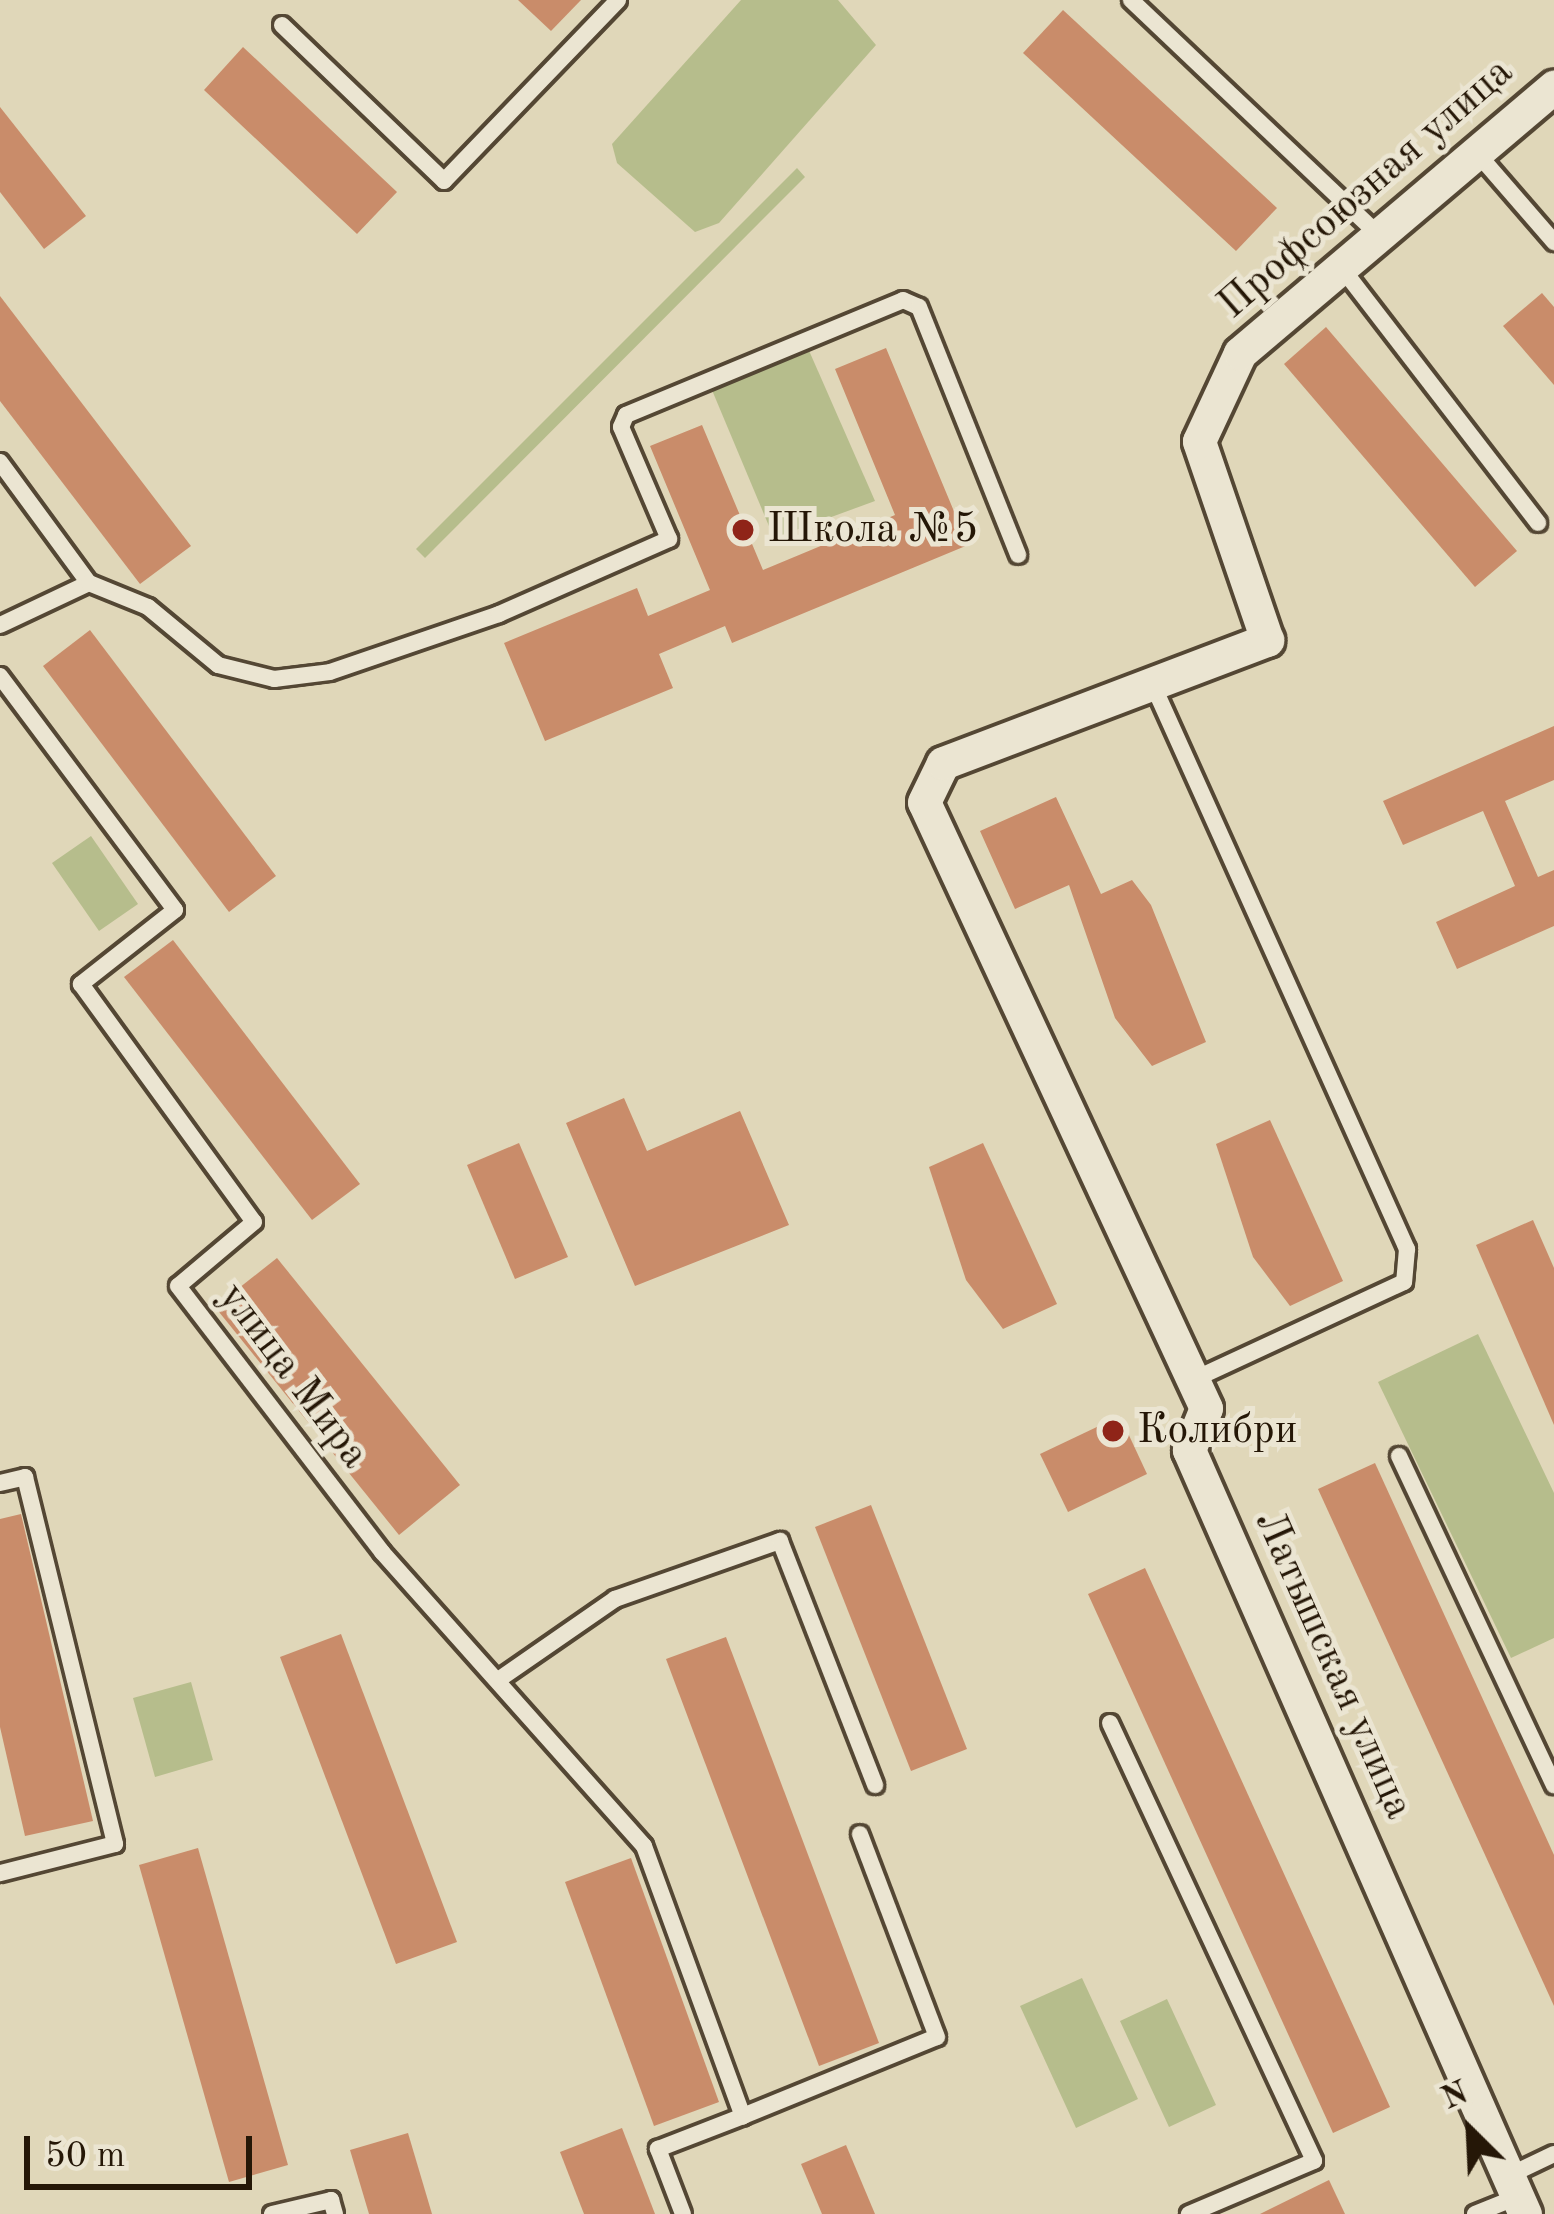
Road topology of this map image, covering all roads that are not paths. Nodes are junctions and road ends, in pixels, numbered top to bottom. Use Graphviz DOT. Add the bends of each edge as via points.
graph roads {
  1 [pos="618,0"];
  2 [pos="1131,0"];
  3 [pos="282,26"];
  4 [pos="1554,87"];
  5 [pos="1477,153"];
  6 [pos="1379,235"];
  7 [pos="1554,242"];
  8 [pos="1341,267"];
  9 [pos="0,462"];
  10 [pos="1538,523"];
  11 [pos="1018,555"];
  12 [pos="88,584"];
  13 [pos="0,625"];
  14 [pos="0,676"];
  15 [pos="1154,686"];
  16 [pos="943,763"];
  17 [pos="1192,1380"];
  18 [pos="1400,1456"];
  19 [pos="0,1483"];
  20 [pos="501,1678"];
  21 [pos="1110,1723"];
  22 [pos="874,1785"];
  23 [pos="1554,1785"];
  24 [pos="860,1834"];
  25 [pos="0,1873"];
  26 [pos="743,2116"];
  27 [pos="1554,2154"];
  28 [pos="1517,2196"];
  29 [pos="272,2214"];
  30 [pos="335,2214"];
  31 [pos="683,2214"];
  32 [pos="1189,2214"];
  33 [pos="1475,2214"];
  1 -- 3 [label="lane" via="444,181"];
  2 -- 6 [label="lane"];
  4 -- 5 [label="street, Профсоюзная улица"];
  5 -- 6 [label="street, Профсоюзная улица"];
  5 -- 7 [label="lane"];
  6 -- 8 [label="street, Профсоюзная улица"];
  8 -- 10 [label="lane"];
  8 -- 15 [label="street, Профсоюзная улица" via="1240,353 1198,441 1267,640"];
  9 -- 12 [label="lane"];
  11 -- 12 [label="lane" via="919,307 903,301 626,415 621,427 669,539 499,614 330,672 274,679 218,665 148,607"];
  12 -- 13 [label="lane"];
  14 -- 20 [label="lane, улица Мира" via="175,910 81,984 254,1222 178,1286 382,1552"];
  15 -- 16 [label="street, Профсоюзная улица"];
  15 -- 17 [label="lane" via="1407,1250 1404,1282"];
  16 -- 17 [label="street, Латышская улица" via="924,802"];
  17 -- 28 [label="street, Латышская улица" via="1206,1408 1190,1450"];
  18 -- 23 [label="lane"];
  19 -- 25 [label="lane" via="25,1478 116,1844"];
  20 -- 22 [label="lane" via="615,1598 780,1541"];
  20 -- 26 [label="lane, улица Мира" via="644,1846"];
  21 -- 32 [label="lane" via="1314,2162"];
  24 -- 26 [label="lane" via="937,2036"];
  26 -- 31 [label="lane" via="658,2149"];
  27 -- 28 [label="lane"];
  28 -- 33 [label="lane"];
  29 -- 30 [label="lane" via="331,2200"];
}
